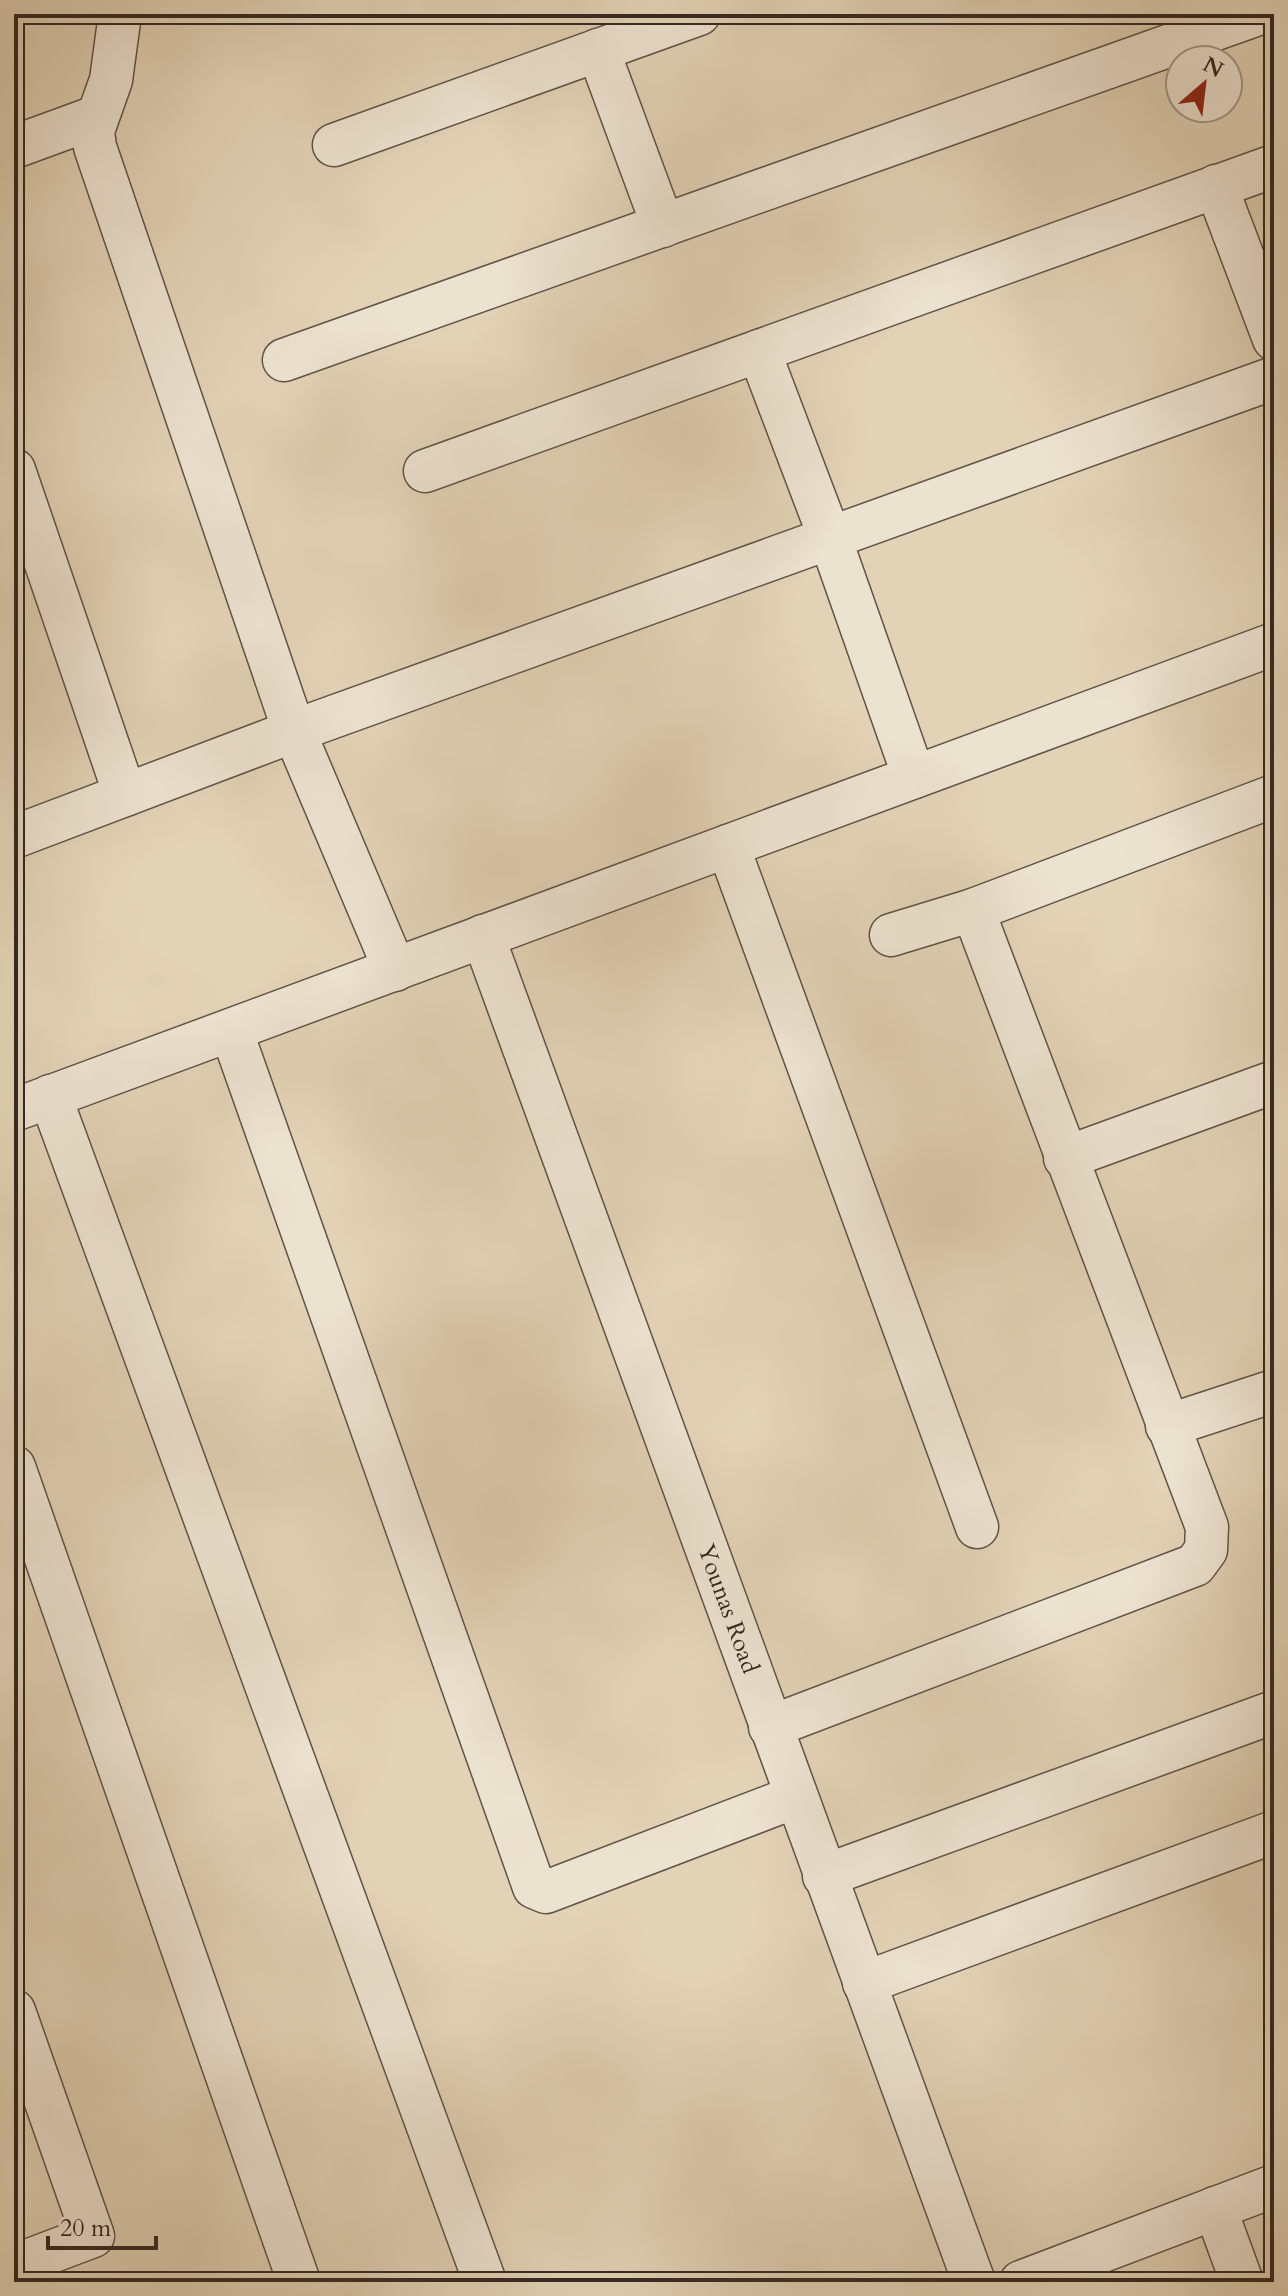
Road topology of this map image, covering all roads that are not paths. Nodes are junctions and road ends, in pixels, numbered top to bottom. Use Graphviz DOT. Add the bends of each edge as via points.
graph roads {
  1 [pos="120,14"];
  2 [pos="699,14"];
  3 [pos="1258,14"];
  4 [pos="598,50"];
  5 [pos="96,117"];
  6 [pos="334,145"];
  7 [pos="14,147"];
  8 [pos="1274,166"];
  9 [pos="1216,186"];
  10 [pos="663,226"];
  11 [pos="1274,339"];
  12 [pos="759,351"];
  13 [pos="284,360"];
  14 [pos="1274,378"];
  15 [pos="14,470"];
  16 [pos="425,471"];
  17 [pos="22,521"];
  18 [pos="830,538"];
  19 [pos="1274,644"];
  20 [pos="294,731"];
  21 [pos="914,777"];
  22 [pos="125,795"];
  23 [pos="1274,796"];
  24 [pos="14,837"];
  25 [pos="728,846"];
  26 [pos="973,910"];
  27 [pos="891,935"];
  28 [pos="483,936"];
  29 [pos="395,970"];
  30 [pos="231,1030"];
  31 [pos="1272,1091"];
  32 [pos="32,1103"];
  33 [pos="1065,1158"];
  34 [pos="1274,1391"];
  35 [pos="1167,1426"];
  36 [pos="14,1467"];
  37 [pos="977,1527"];
  38 [pos="1274,1712"];
  39 [pos="770,1727"];
  40 [pos="795,1797"];
  41 [pos="1274,1832"];
  42 [pos="824,1876"];
  43 [pos="864,1983"];
  44 [pos="14,2011"];
  45 [pos="1274,2186"];
  46 [pos="1215,2208"];
  47 [pos="14,2266"];
  48 [pos="299,2282"];
  49 [pos="485,2282"];
  50 [pos="974,2282"];
  51 [pos="1021,2282"];
  52 [pos="1242,2282"];
  1 -- 5 [label="street" via="111,80"];
  2 -- 4 [label="street"];
  3 -- 10 [label="street"];
  4 -- 6 [label="street"];
  4 -- 10 [label="street"];
  5 -- 7 [label="street"];
  5 -- 20 [label="street" via="95,147"];
  8 -- 9 [label="street"];
  9 -- 11 [label="street"];
  9 -- 12 [label="street"];
  10 -- 13 [label="street"];
  12 -- 16 [label="street"];
  12 -- 18 [label="street"];
  14 -- 18 [label="street"];
  15 -- 17 [label="street"];
  17 -- 22 [label="street"];
  18 -- 20 [label="street"];
  18 -- 21 [label="street"];
  19 -- 21 [label="street"];
  20 -- 22 [label="street"];
  20 -- 29 [label="street"];
  21 -- 25 [label="street"];
  22 -- 24 [label="street"];
  23 -- 26 [label="street"];
  25 -- 28 [label="street"];
  25 -- 37 [label="street"];
  26 -- 27 [label="street"];
  26 -- 33 [label="street"];
  28 -- 29 [label="street"];
  28 -- 39 [label="street, Younas Road"];
  29 -- 30 [label="street"];
  30 -- 32 [label="street"];
  30 -- 40 [label="street" via="534,1887 546,1892"];
  31 -- 33 [label="street"];
  32 -- 49 [label="street"];
  33 -- 35 [label="street"];
  34 -- 35 [label="street"];
  35 -- 39 [label="street" via="1207,1527 1206,1550 1195,1565"];
  36 -- 48 [label="street"];
  38 -- 42 [label="street"];
  39 -- 40 [label="street, Younas Road"];
  40 -- 42 [label="street, Younas Road"];
  41 -- 43 [label="street"];
  42 -- 43 [label="street, Younas Road"];
  43 -- 50 [label="street, Younas Road"];
  44 -- 47 [label="street" via="93,2236"];
  45 -- 46 [label="street"];
  46 -- 51 [label="street"];
  46 -- 52 [label="street"];
}
